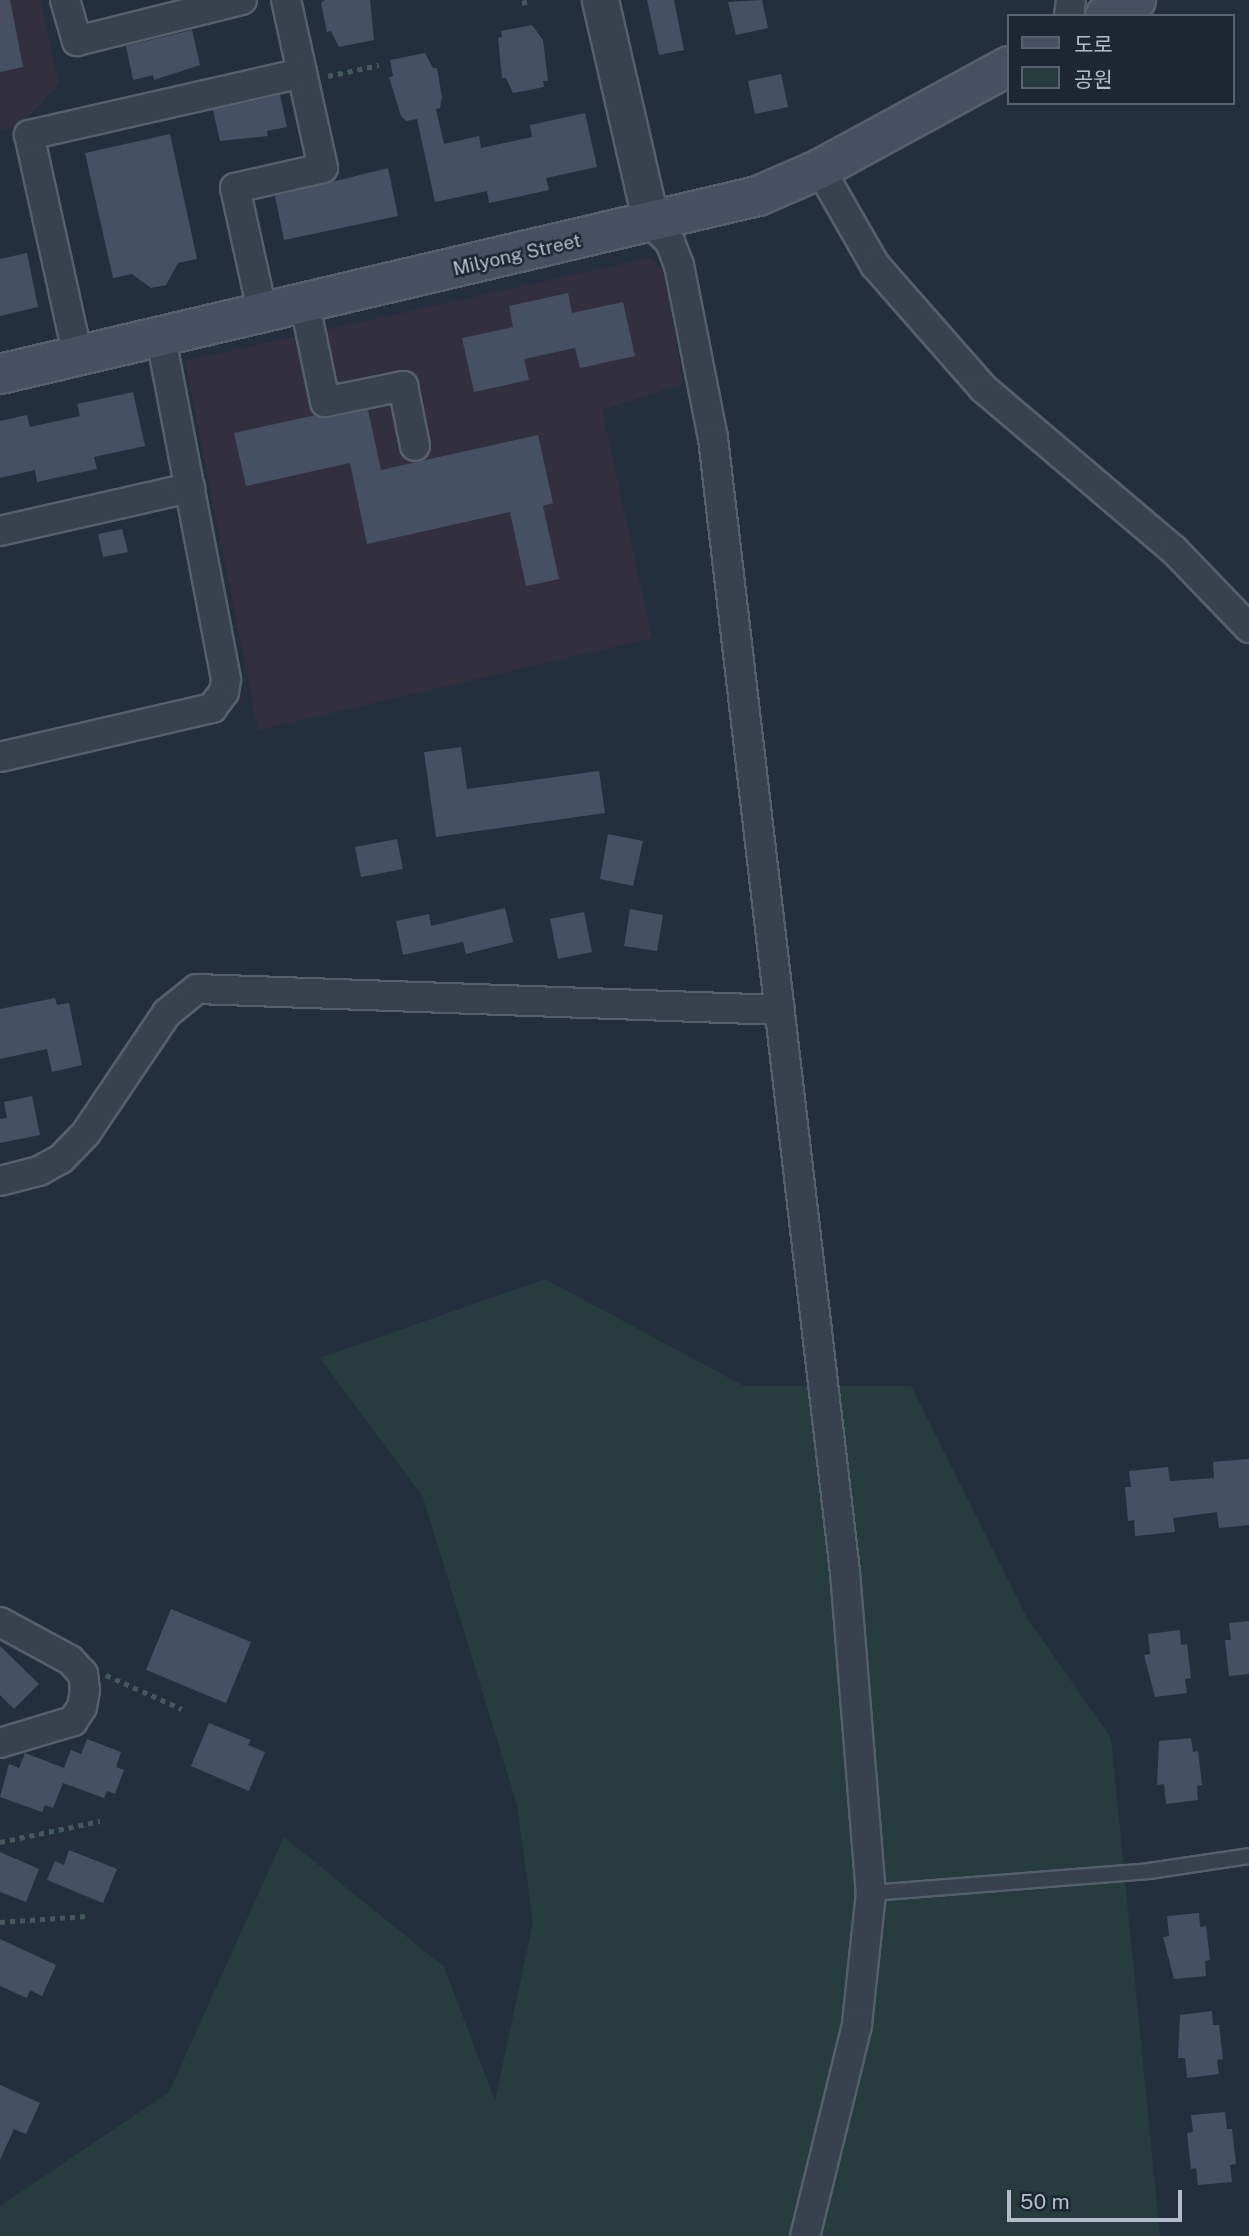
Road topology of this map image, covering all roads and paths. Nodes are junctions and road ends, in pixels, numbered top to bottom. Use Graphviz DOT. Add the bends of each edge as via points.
graph roads {
  1 [pos="65,0"];
  2 [pos="242,0"];
  3 [pos="286,0"];
  4 [pos="524,0"];
  5 [pos="600,0"];
  6 [pos="1136,0"];
  7 [pos="180,7"];
  8 [pos="526,8"];
  9 [pos="1109,14"];
  10 [pos="379,65"];
  11 [pos="1007,67"];
  12 [pos="303,77"];
  13 [pos="820,169"];
  14 [pos="651,223"];
  15 [pos="305,305"];
  16 [pos="263,315"];
  17 [pos="161,339"];
  18 [pos="78,357"];
  19 [pos="0,374"];
  20 [pos="415,446"];
  21 [pos="190,488"];
  22 [pos="0,531"];
  23 [pos="1249,628"];
  24 [pos="0,757"];
  25 [pos="780,1010"];
  26 [pos="0,1181"];
  27 [pos="0,1622"];
  28 [pos="83,1674"];
  29 [pos="183,1709"];
  30 [pos="0,1743"];
  31 [pos="100,1821"];
  32 [pos="0,1842"];
  33 [pos="1249,1856"];
  34 [pos="871,1893"];
  35 [pos="87,1916"];
  36 [pos="0,1922"];
  37 [pos="805,2236"];
  1 -- 7 [label="street" via="77,41"];
  2 -- 7 [label="street"];
  3 -- 12 [label="street"];
  4 -- 8 [label="path"];
  5 -- 14 [label="street"];
  6 -- 9 [label="main road"];
  10 -- 12 [label="path"];
  11 -- 13 [label="main road, Milyong Street"];
  12 -- 16 [label="street" via="323,168 235,188"];
  12 -- 18 [label="street" via="29,135"];
  13 -- 14 [label="main road, Milyong Street" via="758,196"];
  13 -- 23 [label="street" via="874,265 984,389 1174,550"];
  14 -- 15 [label="main road, Milyong Street"];
  14 -- 25 [label="street" via="670,242 679,265 713,438"];
  15 -- 16 [label="main road, Milyong Street"];
  15 -- 20 [label="street" via="324,402 403,386"];
  16 -- 17 [label="main road, Milyong Street"];
  17 -- 18 [label="main road, Milyong Street"];
  17 -- 21 [label="street"];
  18 -- 19 [label="main road, Milyong Street"];
  21 -- 22 [label="street"];
  21 -- 24 [label="street" via="226,679 218,702 212,708"];
  25 -- 26 [label="street" via="197,989 167,1013 86,1133 61,1159 39,1171"];
  25 -- 34 [label="street" via="845,1572"];
  27 -- 28 [label="street" via="70,1660"];
  28 -- 29 [label="path" via="94,1670"];
  28 -- 30 [label="street" via="82,1707 73,1721"];
  31 -- 32 [label="path"];
  33 -- 34 [label="lane" via="1149,1871"];
  34 -- 37 [label="street" via="857,2025"];
  35 -- 36 [label="path"];
}
